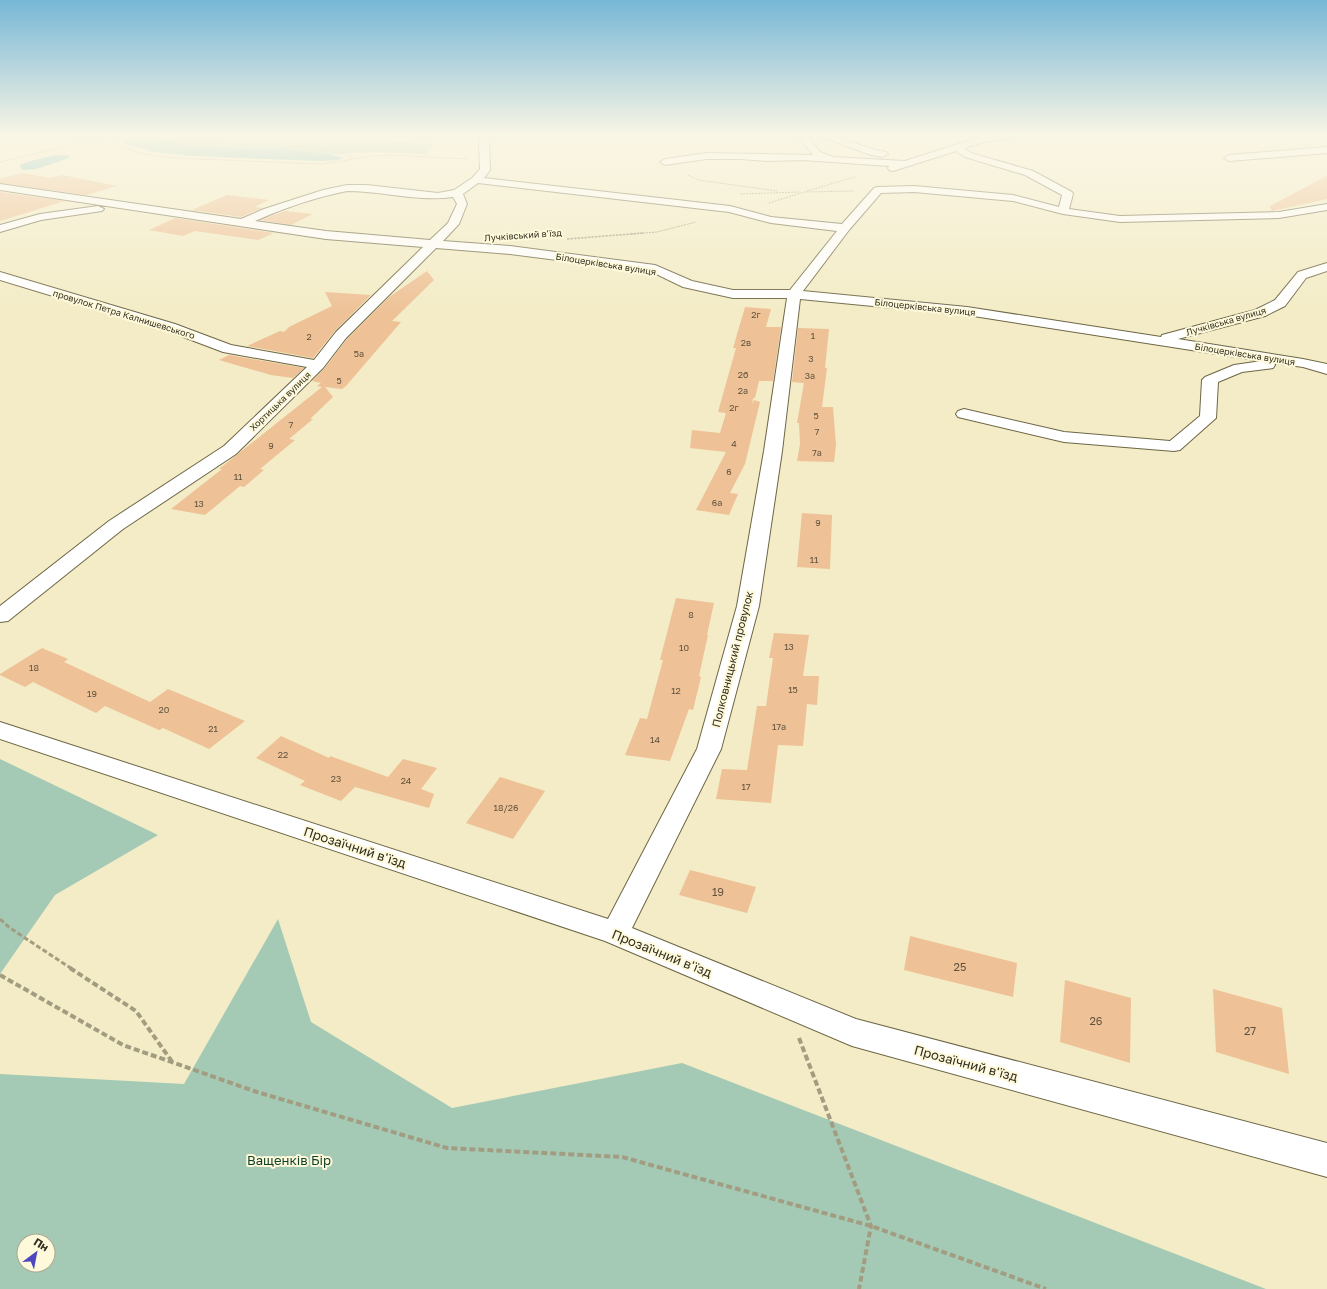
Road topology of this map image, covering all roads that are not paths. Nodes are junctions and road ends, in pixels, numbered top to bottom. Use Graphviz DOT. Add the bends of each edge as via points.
graph roads {
  1 [pos="56,195"];
  2 [pos="317,195"];
  3 [pos="430,195"];
  4 [pos="443,195"];
  5 [pos="458,195"];
  6 [pos="612,195"];
  7 [pos="874,195"];
  8 [pos="982,195"];
  9 [pos="1068,195"];
  10 [pos="138,207"];
  11 [pos="1327,207"];
  12 [pos="1063,211"];
  13 [pos="1279,215"];
  14 [pos="1327,217"];
  15 [pos="242,223"];
  16 [pos="845,228"];
  17 [pos="0,229"];
  18 [pos="433,243"];
  19 [pos="1327,267"];
  20 [pos="0,276"];
  21 [pos="794,294"];
  22 [pos="1158,340"];
  23 [pos="1303,363"];
  24 [pos="318,365"];
  25 [pos="1327,369"];
  26 [pos="964,414"];
  27 [pos="0,616"];
  28 [pos="0,730"];
  29 [pos="615,933"];
  30 [pos="1327,1160"];
  1 -- 10 [label="street, Білоцерківська вулиця"];
  2 -- 15 [label="street" via="268,211"];
  3 -- 4 [label="street"];
  5 -- 18 [label="street, Хортицька вулиця" via="462,204 453,224"];
  6 -- 16 [label="street" via="740,212 771,220"];
  7 -- 16 [label="street"];
  8 -- 12 [label="street" via="1014,198"];
  9 -- 12 [label="street"];
  10 -- 15 [label="street, Білоцерківська вулиця"];
  10 -- 17 [label="street" via="91,209 40,217"];
  11 -- 13 [label="street"];
  12 -- 13 [label="street" via="1120,219"];
  13 -- 14 [label="street"];
  15 -- 18 [label="street, Білоцерківська вулиця" via="326,235"];
  16 -- 21 [label="street"];
  18 -- 21 [label="street, Білоцерківська вулиця" via="510,250 655,269 688,284 734,294"];
  18 -- 24 [label="street, Хортицька вулиця" via="341,335"];
  19 -- 22 [label="street, Лучківська вулиця" via="1302,275 1280,303 1260,313"];
  20 -- 24 [label="street, провулок Петра Калнишевського" via="170,327 228,348"];
  21 -- 22 [label="street, Білоцерківська вулиця" via="967,311"];
  21 -- 29 [label="street, Полковницький провулок" via="748,606 709,749"];
  22 -- 23 [label="street, Білоцерківська вулиця"];
  23 -- 25 [label="street, Білоцерківська вулиця"];
  23 -- 26 [label="street" via="1239,368 1210,380 1208,418 1174,446 1064,437"];
  24 -- 27 [label="street, Хортицька вулиця" via="230,450 116,525"];
  28 -- 29 [label="street, Прозаїчний в'їзд"];
  29 -- 30 [label="street, Прозаїчний в'їзд" via="852,1032"];
}
